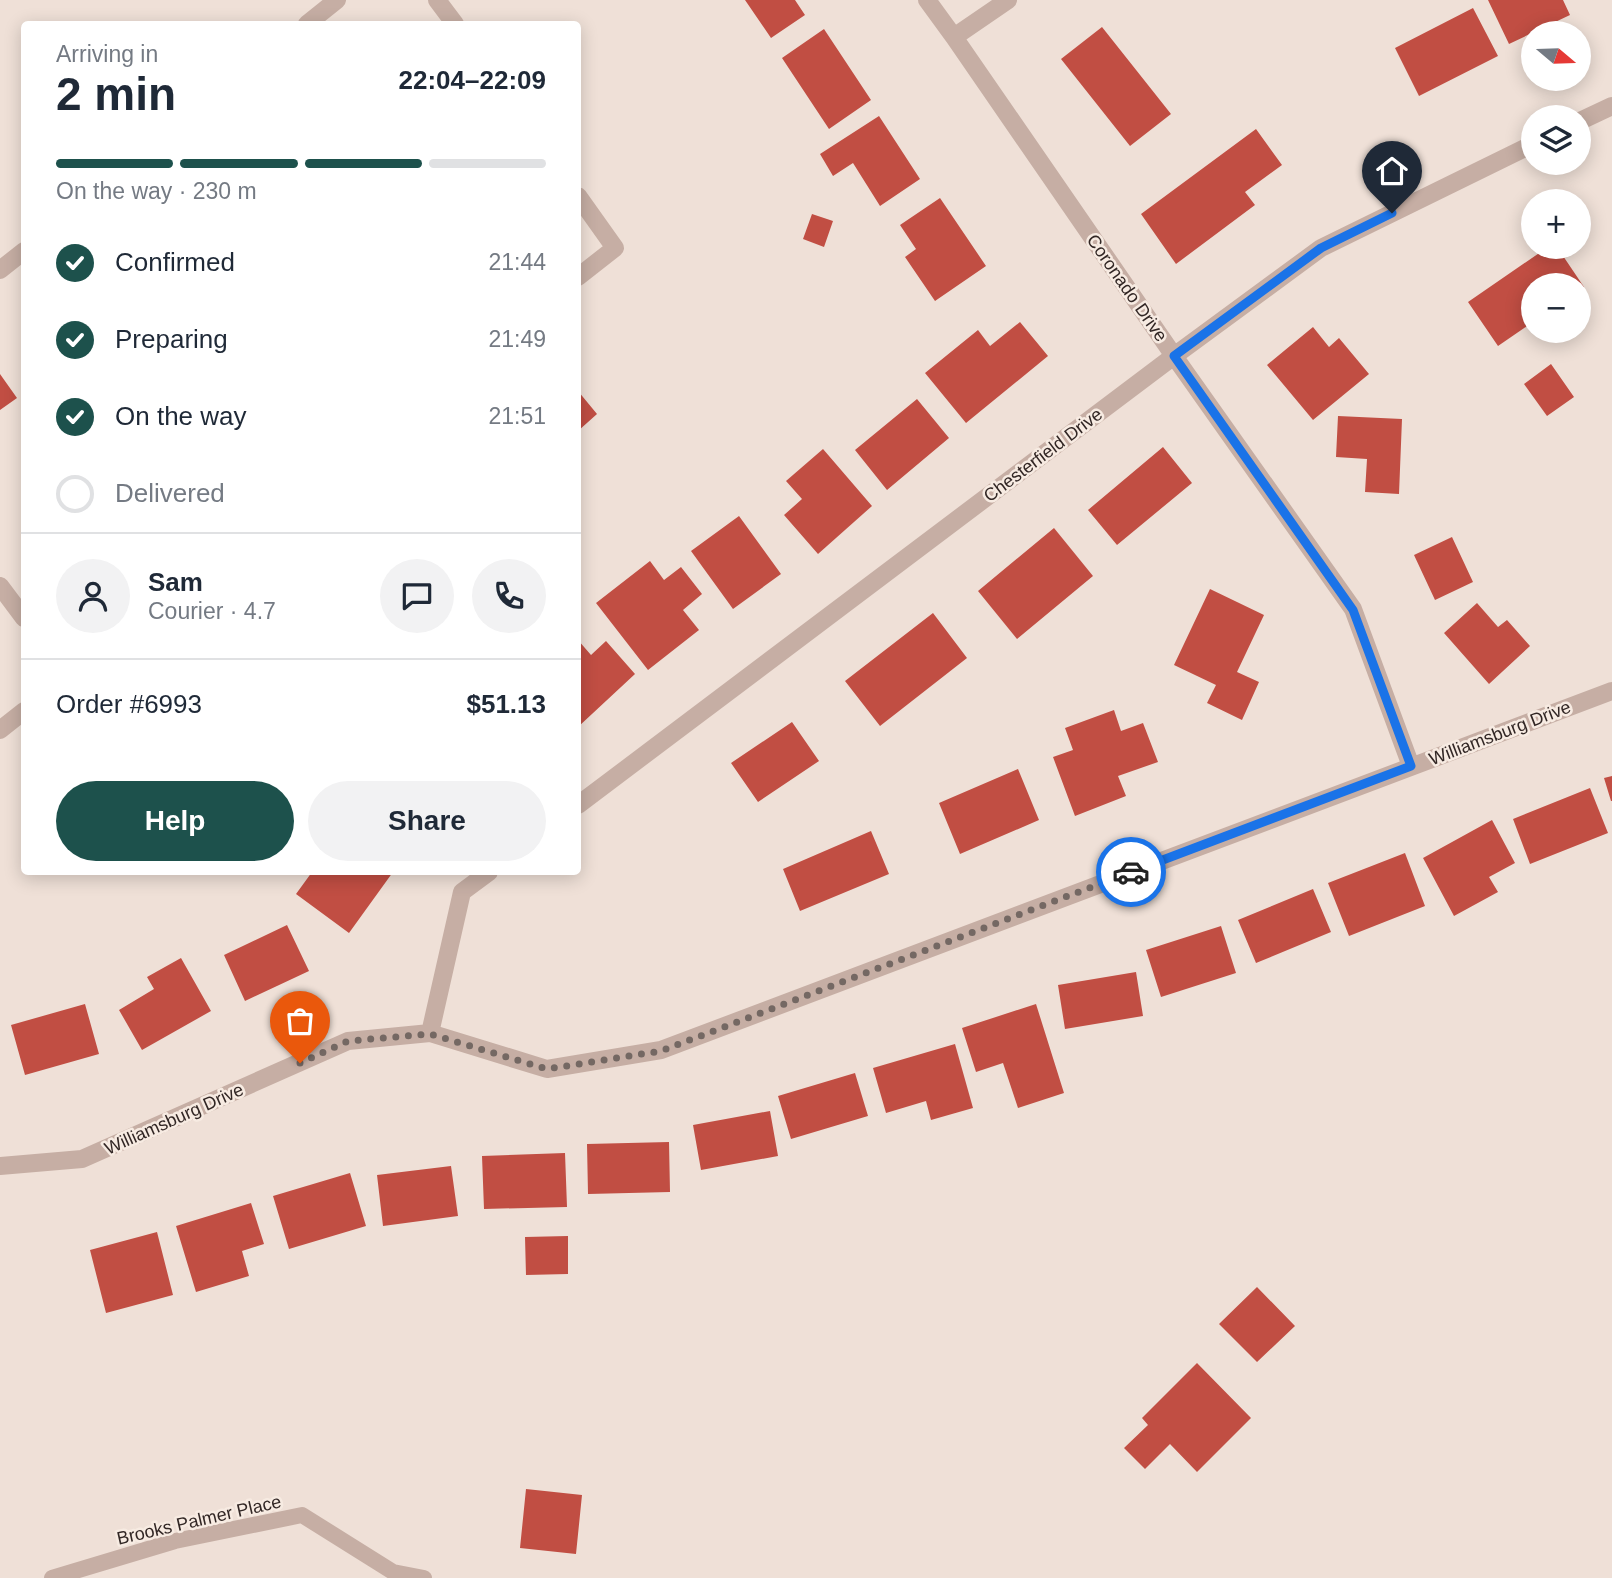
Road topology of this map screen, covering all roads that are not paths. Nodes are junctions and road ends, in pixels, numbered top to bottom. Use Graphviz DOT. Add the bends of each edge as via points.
graph roads {
  1 [pos="337,0"];
  2 [pos="438,0"];
  3 [pos="927,0"];
  4 [pos="1009,0"];
  5 [pos="311,21"];
  6 [pos="453,21"];
  7 [pos="954,37"];
  8 [pos="1612,106"];
  9 [pos="1591,116"];
  10 [pos="1521,150"];
  11 [pos="581,199"];
  12 [pos="21,254"];
  13 [pos="0,271"];
  14 [pos="581,275"];
  15 [pos="1174,356"];
  16 [pos="0,586"];
  17 [pos="21,614"];
  18 [pos="1612,691"];
  19 [pos="21,713"];
  20 [pos="0,730"];
  21 [pos="1411,766"];
  22 [pos="581,803"];
  23 [pos="485,875"];
  24 [pos="430,1034"];
  25 [pos="0,1166"];
  26 [pos="52,1578"];
  27 [pos="424,1578"];
  1 -- 5 [label="street"];
  2 -- 6 [label="street"];
  3 -- 7 [label="street, Coronado Drive"];
  4 -- 7 [label="street"];
  7 -- 15 [label="street, Coronado Drive"];
  8 -- 9 [label="street"];
  10 -- 15 [label="street, Chesterfield Drive" via="1321,248"];
  11 -- 14 [label="street" via="615,248"];
  12 -- 13 [label="street"];
  15 -- 21 [label="street, Coronado Drive" via="1353,610"];
  15 -- 22 [label="street, Chesterfield Drive"];
  16 -- 17 [label="street"];
  18 -- 21 [label="street, Williamsburg Drive"];
  19 -- 20 [label="street"];
  21 -- 24 [label="street, Williamsburg Drive" via="661,1051 547,1069"];
  23 -- 24 [label="street" via="462,892"];
  24 -- 25 [label="street, Williamsburg Drive" via="348,1041 82,1159"];
  26 -- 27 [label="lane, Brooks Palmer Place" via="175,1541 302,1515 393,1572"];
}
